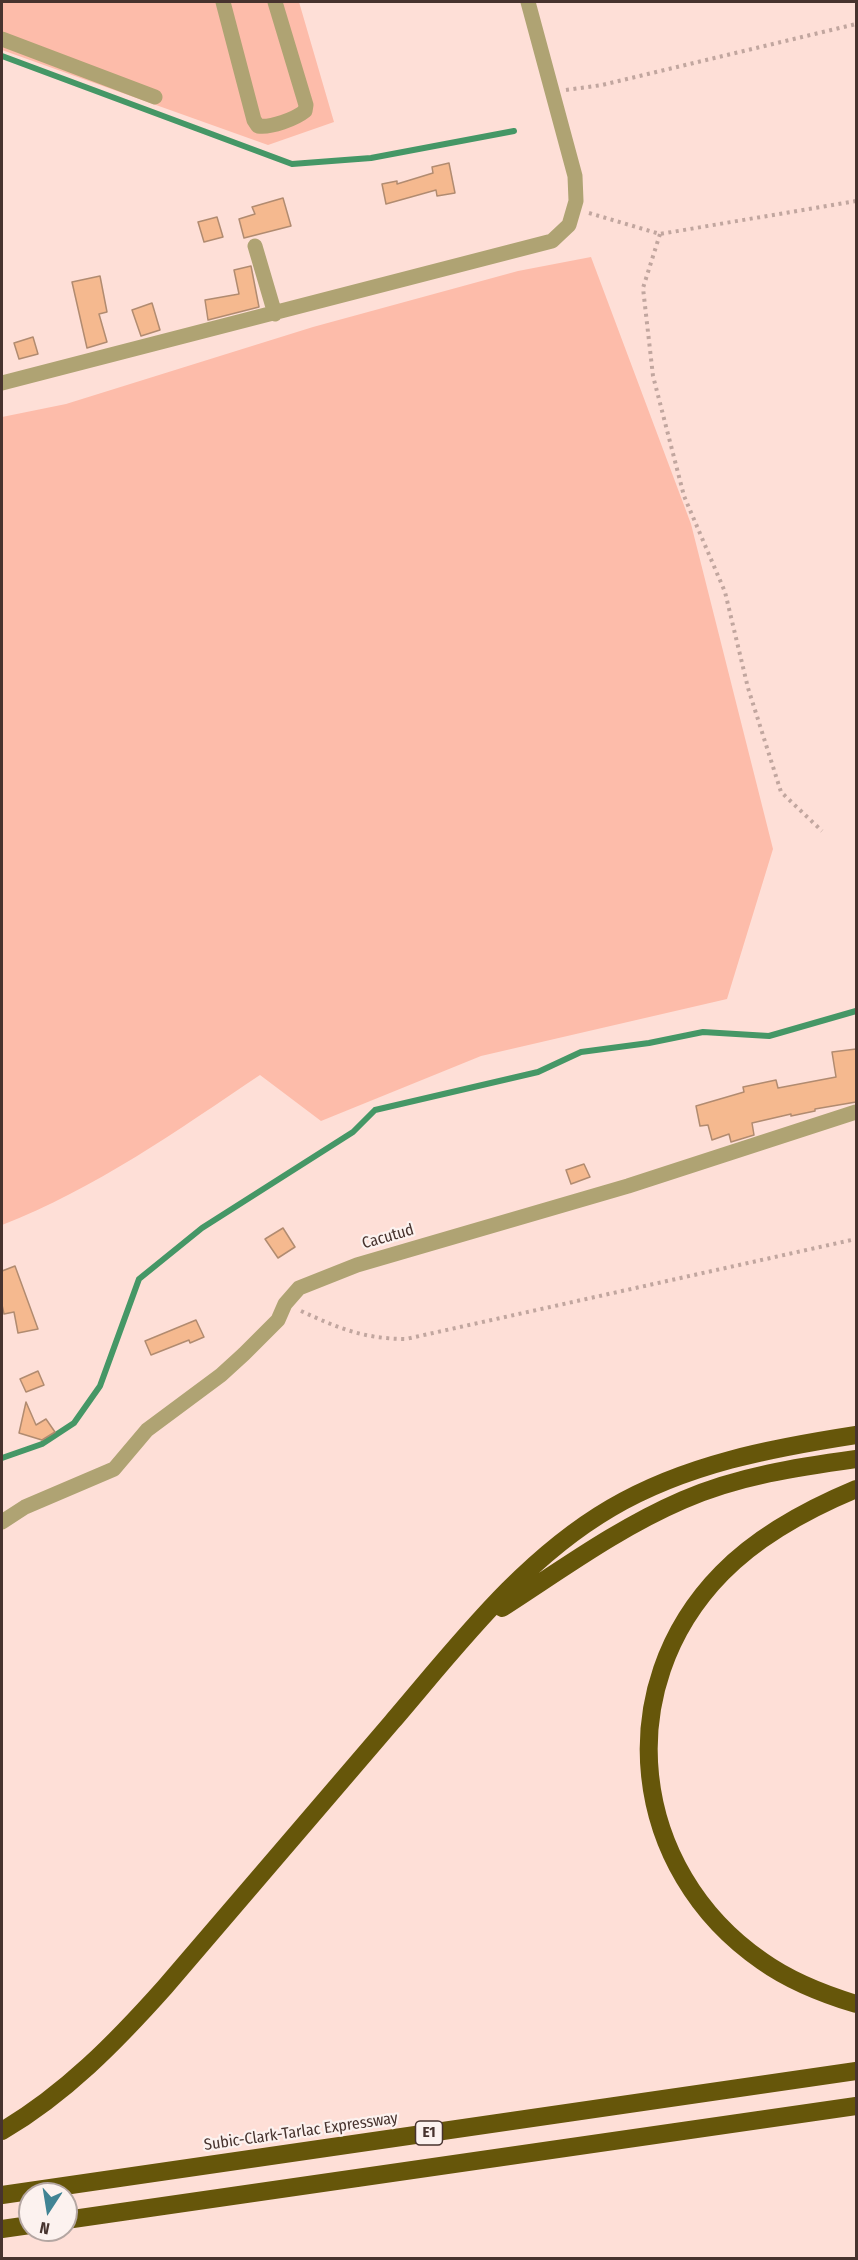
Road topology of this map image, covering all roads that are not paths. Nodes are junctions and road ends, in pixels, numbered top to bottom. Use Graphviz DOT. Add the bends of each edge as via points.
graph roads {
  1 [pos="223,2"];
  2 [pos="275,2"];
  3 [pos="528,2"];
  4 [pos="2,39"];
  5 [pos="155,97"];
  6 [pos="255,246"];
  7 [pos="274,314"];
  8 [pos="2,383"];
  9 [pos="856,1112"];
  10 [pos="856,1435"];
  11 [pos="856,1459"];
  12 [pos="856,1489"];
  13 [pos="2,1522"];
  14 [pos="476,1625"];
  15 [pos="856,2004"];
  16 [pos="856,2071"];
  17 [pos="856,2106"];
  18 [pos="2,2131"];
  19 [pos="2,2195"];
  20 [pos="78,2218"];
  21 [pos="18,2227"];
  22 [pos="2,2229"];
  1 -- 2 [label="street" via="254,120 264,127 299,115 306,105"];
  3 -- 7 [label="street" via="575,176 576,201 569,225 552,241"];
  4 -- 5 [label="street"];
  6 -- 7 [label="street"];
  7 -- 8 [label="street"];
  9 -- 13 [label="street, Cacutud" via="628,1186 357,1265 299,1288 278,1320 244,1354 147,1430 114,1468 42,1499"];
  10 -- 14 [label="highway" via="742,1456 676,1476 641,1492 557,1544"];
  11 -- 14 [label="highway" via="774,1472 683,1500 618,1533"];
  12 -- 15 [label="highway" via="812,1509 761,1540 709,1588 685,1622 664,1664 652,1706 648,1747 659,1824 678,1867 703,1906 761,1961 798,1982"];
  14 -- 18 [label="highway" via="122,2035 73,2081"];
  16 -- 19 [label="highway, Subic-Clark-Tarlac Expressway / E1"];
  17 -- 20 [label="highway, E1"];
  21 -- 22 [label="highway"];
}
